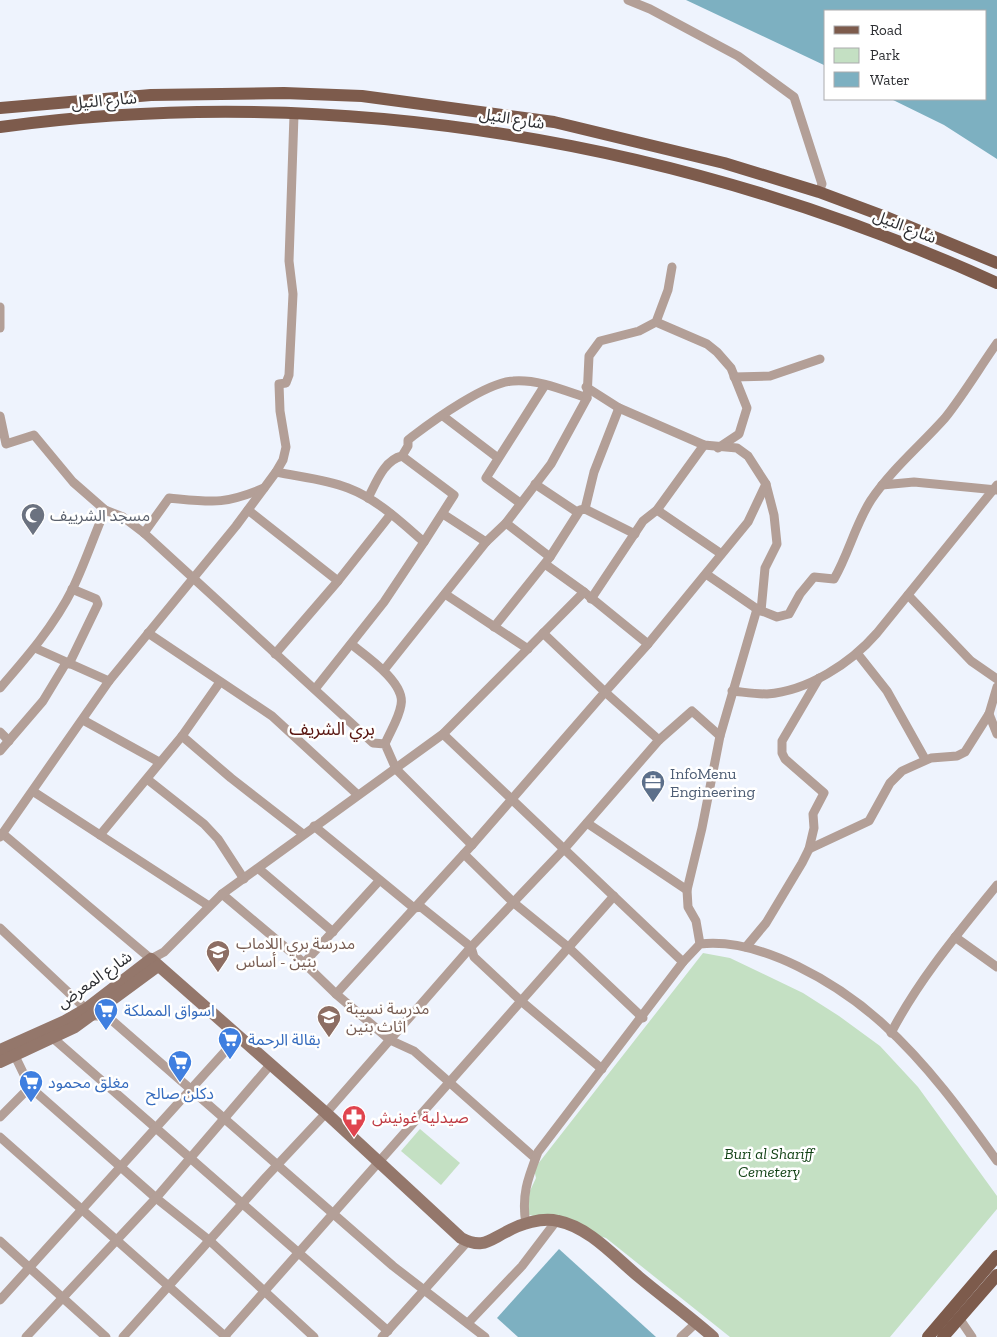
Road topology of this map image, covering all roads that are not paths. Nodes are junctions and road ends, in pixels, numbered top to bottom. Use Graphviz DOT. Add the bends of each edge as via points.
graph roads {
  1 [pos="628,0"];
  2 [pos="373,97"];
  3 [pos="401,102"];
  4 [pos="0,108"];
  5 [pos="294,115"];
  6 [pos="372,119"];
  7 [pos="398,121"];
  8 [pos="0,127"];
  9 [pos="724,163"];
  10 [pos="754,172"];
  11 [pos="715,181"];
  12 [pos="747,190"];
  13 [pos="819,192"];
  14 [pos="997,263"];
  15 [pos="672,267"];
  16 [pos="997,283"];
  17 [pos="0,307"];
  18 [pos="656,322"];
  19 [pos="0,328"];
  20 [pos="997,343"];
  21 [pos="820,359"];
  22 [pos="734,377"];
  23 [pos="545,385"];
  24 [pos="586,387"];
  25 [pos="587,398"];
  26 [pos="619,408"];
  27 [pos="0,416"];
  28 [pos="444,416"];
  29 [pos="704,445"];
  30 [pos="718,448"];
  31 [pos="402,456"];
  32 [pos="498,458"];
  33 [pos="276,472"];
  34 [pos="535,484"];
  35 [pos="766,484"];
  36 [pos="882,485"];
  37 [pos="267,487"];
  38 [pos="996,488"];
  39 [pos="368,498"];
  40 [pos="520,503"];
  41 [pos="105,510"];
  42 [pos="248,510"];
  43 [pos="657,510"];
  44 [pos="581,511"];
  45 [pos="391,514"];
  46 [pos="443,514"];
  47 [pos="506,523"];
  48 [pos="144,533"];
  49 [pos="635,534"];
  50 [pos="424,542"];
  51 [pos="486,542"];
  52 [pos="720,553"];
  53 [pos="547,561"];
  54 [pos="706,574"];
  55 [pos="192,579"];
  56 [pos="338,581"];
  57 [pos="72,589"];
  58 [pos="445,594"];
  59 [pos="588,595"];
  60 [pos="908,595"];
  61 [pos="759,610"];
  62 [pos="494,627"];
  63 [pos="148,633"];
  64 [pos="543,634"];
  65 [pos="351,644"];
  66 [pos="648,644"];
  67 [pos="35,648"];
  68 [pos="528,649"];
  69 [pos="857,653"];
  70 [pos="275,654"];
  71 [pos="68,664"];
  72 [pos="384,670"];
  73 [pos="819,678"];
  74 [pos="997,679"];
  75 [pos="109,681"];
  76 [pos="220,682"];
  77 [pos="997,687"];
  78 [pos="0,688"];
  79 [pos="314,690"];
  80 [pos="732,691"];
  81 [pos="606,692"];
  82 [pos="990,714"];
  83 [pos="83,720"];
  84 [pos="0,732"];
  85 [pos="444,734"];
  86 [pos="997,734"];
  87 [pos="182,736"];
  88 [pos="720,736"];
  89 [pos="659,740"];
  90 [pos="9,741"];
  91 [pos="385,744"];
  92 [pos="0,751"];
  93 [pos="926,759"];
  94 [pos="159,762"];
  95 [pos="396,769"];
  96 [pos="147,779"];
  97 [pos="34,792"];
  98 [pos="358,795"];
  99 [pos="510,800"];
  100 [pos="587,823"];
  101 [pos="314,826"];
  102 [pos="303,834"];
  103 [pos="100,835"];
  104 [pos="1,836"];
  105 [pos="472,845"];
  106 [pos="565,848"];
  107 [pos="809,850"];
  108 [pos="464,854"];
  109 [pos="259,869"];
  110 [pos="244,879"];
  111 [pos="379,881"];
  112 [pos="997,885"];
  113 [pos="687,890"];
  114 [pos="222,894"];
  115 [pos="614,896"];
  116 [pos="514,904"];
  117 [pos="209,906"];
  118 [pos="414,908"];
  119 [pos="0,928"];
  120 [pos="333,932"];
  121 [pos="955,937"];
  122 [pos="700,944"];
  123 [pos="471,946"];
  124 [pos="568,947"];
  125 [pos="746,947"];
  126 [pos="153,961"];
  127 [pos="683,962"];
  128 [pos="304,963"];
  129 [pos="997,967"];
  130 [pos="336,994"];
  131 [pos="521,1001"];
  132 [pos="90,1012"];
  133 [pos="643,1018"];
  134 [pos="891,1033"];
  135 [pos="239,1036"];
  136 [pos="54,1039"];
  137 [pos="390,1040"];
  138 [pos="0,1050"];
  139 [pos="15,1056"];
  140 [pos="0,1062"];
  141 [pos="271,1064"];
  142 [pos="602,1069"];
  143 [pos="448,1082"];
  144 [pos="30,1087"];
  145 [pos="190,1090"];
  146 [pos="326,1113"];
  147 [pos="0,1117"];
  148 [pos="223,1119"];
  149 [pos="157,1128"];
  150 [pos="0,1137"];
  151 [pos="191,1158"];
  152 [pos="536,1158"];
  153 [pos="997,1161"];
  154 [pos="380,1163"];
  155 [pos="279,1166"];
  156 [pos="120,1167"];
  157 [pos="156,1198"];
  158 [pos="243,1204"];
  159 [pos="82,1209"];
  160 [pos="432,1210"];
  161 [pos="333,1214"];
  162 [pos="557,1220"];
  163 [pos="526,1224"];
  164 [pos="506,1232"];
  165 [pos="116,1239"];
  166 [pos="210,1240"];
  167 [pos="0,1241"];
  168 [pos="468,1242"];
  169 [pos="299,1253"];
  170 [pos="997,1256"];
  171 [pos="29,1268"];
  172 [pos="997,1275"];
  173 [pos="169,1286"];
  174 [pos="424,1290"];
  175 [pos="264,1293"];
  176 [pos="62,1297"];
  177 [pos="0,1300"];
  178 [pos="959,1318"];
  179 [pos="468,1323"];
  180 [pos="696,1323"];
  181 [pos="385,1334"];
  182 [pos="479,1335"];
  183 [pos="26,1337"];
  184 [pos="106,1337"];
  185 [pos="123,1337"];
  186 [pos="225,1337"];
  187 [pos="314,1337"];
  188 [pos="682,1337"];
  189 [pos="713,1337"];
  190 [pos="928,1337"];
  191 [pos="943,1337"];
  192 [pos="972,1337"];
  1 -- 13 [label="street" via="738,56 794,97 822,184"];
  2 -- 3 [label="main road, شارع النيل"];
  2 -- 4 [label="main road, شارع النيل" via="198,93"];
  2 -- 6 [label="main road"];
  3 -- 7 [label="main road" via="395,112"];
  3 -- 9 [label="main road, شارع النيل" via="554,122"];
  5 -- 6 [label="main road, شارع النيل"];
  5 -- 8 [label="main road, شارع النيل" via="226,111 146,113"];
  5 -- 33 [label="street" via="289,375 286,383 279,384 286,447"];
  6 -- 7 [label="main road, شارع النيل"];
  7 -- 11 [label="main road, شارع النيل" via="552,141"];
  9 -- 10 [label="main road, شارع النيل"];
  9 -- 11 [label="main road" via="722,176"];
  10 -- 12 [label="main road" via="746,182"];
  10 -- 13 [label="main road, شارع النيل"];
  11 -- 12 [label="main road, شارع النيل"];
  12 -- 16 [label="main road, شارع النيل" via="879,233"];
  13 -- 14 [label="main road, شارع النيل"];
  15 -- 18 [label="street" via="668,290"];
  17 -- 19 [label="street"];
  18 -- 22 [label="street" via="707,344 731,368"];
  18 -- 24 [label="street" via="639,331 600,341 589,356"];
  20 -- 36 [label="street" via="944,418"];
  21 -- 22 [label="street" via="770,376"];
  22 -- 30 [label="street" via="747,408 739,434"];
  23 -- 25 [label="street"];
  23 -- 28 [label="street" via="511,381 498,384"];
  23 -- 32 [label="street"];
  24 -- 25 [label="street"];
  24 -- 26 [label="street"];
  25 -- 34 [label="street" via="551,464"];
  26 -- 29 [label="street"];
  26 -- 44 [label="street"];
  27 -- 41 [label="street" via="6,444 34,435 73,482"];
  28 -- 31 [label="street" via="408,440"];
  28 -- 32 [label="street"];
  29 -- 30 [label="street"];
  29 -- 43 [label="street"];
  30 -- 35 [label="street" via="743,451"];
  31 -- 39 [label="street" via="395,457 384,470"];
  31 -- 46 [label="street" via="453,493 454,497"];
  32 -- 40 [label="street" via="486,478"];
  33 -- 37 [label="street"];
  33 -- 39 [label="street" via="334,483"];
  34 -- 40 [label="street"];
  34 -- 44 [label="street"];
  35 -- 52 [label="street" via="748,522"];
  35 -- 61 [label="street" via="777,544 765,568"];
  36 -- 38 [label="street" via="914,482"];
  36 -- 61 [label="street" via="863,513 846,558 834,579 814,577 789,614 777,617"];
  37 -- 42 [label="street"];
  37 -- 48 [label="street" via="222,502 169,498"];
  38 -- 60 [label="street"];
  39 -- 45 [label="street"];
  40 -- 47 [label="street"];
  41 -- 48 [label="street" via="123,517"];
  41 -- 57 [label="street"];
  42 -- 55 [label="street"];
  42 -- 56 [label="street"];
  43 -- 49 [label="street" via="643,521"];
  43 -- 52 [label="street"];
  44 -- 49 [label="street"];
  44 -- 53 [label="street"];
  45 -- 50 [label="street"];
  45 -- 56 [label="street"];
  46 -- 50 [label="street"];
  46 -- 51 [label="street"];
  47 -- 51 [label="street"];
  47 -- 53 [label="street"];
  48 -- 55 [label="street"];
  49 -- 59 [label="street"];
  50 -- 65 [label="street"];
  51 -- 58 [label="street"];
  52 -- 54 [label="street"];
  53 -- 59 [label="street"];
  53 -- 62 [label="street"];
  54 -- 61 [label="street"];
  54 -- 66 [label="street"];
  55 -- 63 [label="street"];
  55 -- 70 [label="street"];
  56 -- 70 [label="street"];
  57 -- 67 [label="street"];
  57 -- 71 [label="street" via="96,599 98,604"];
  58 -- 62 [label="street"];
  58 -- 72 [label="street"];
  59 -- 64 [label="street"];
  59 -- 66 [label="street"];
  60 -- 69 [label="street"];
  60 -- 74 [label="street" via="971,661"];
  61 -- 80 [label="street"];
  62 -- 68 [label="street"];
  63 -- 75 [label="street"];
  63 -- 76 [label="street"];
  64 -- 68 [label="street"];
  64 -- 81 [label="street"];
  65 -- 72 [label="street"];
  65 -- 79 [label="street"];
  66 -- 81 [label="street"];
  67 -- 71 [label="street"];
  67 -- 78 [label="street"];
  68 -- 85 [label="street"];
  69 -- 73 [label="street"];
  69 -- 93 [label="street" via="886,690"];
  70 -- 79 [label="street"];
  71 -- 75 [label="street"];
  71 -- 90 [label="street" via="43,702"];
  72 -- 91 [label="street" via="398,688 402,703"];
  73 -- 80 [label="street" via="766,694"];
  73 -- 107 [label="street" via="782,742 785,759 824,793 813,814 814,828"];
  75 -- 83 [label="street"];
  76 -- 87 [label="street"];
  76 -- 98 [label="street" via="272,716"];
  77 -- 82 [label="street"];
  79 -- 91 [label="street" via="373,742"];
  80 -- 88 [label="street"];
  81 -- 89 [label="street"];
  81 -- 99 [label="street"];
  82 -- 86 [label="street"];
  82 -- 93 [label="street" via="966,752 958,756"];
  83 -- 94 [label="street"];
  83 -- 97 [label="street"];
  84 -- 90 [label="street"];
  85 -- 95 [label="street"];
  85 -- 99 [label="street"];
  87 -- 94 [label="street"];
  87 -- 102 [label="street"];
  88 -- 89 [label="street" via="692,712"];
  88 -- 113 [label="street"];
  89 -- 100 [label="street"];
  90 -- 92 [label="street"];
  91 -- 95 [label="street"];
  93 -- 107 [label="street" via="890,783 869,821"];
  94 -- 96 [label="street"];
  95 -- 98 [label="street"];
  95 -- 105 [label="street"];
  96 -- 103 [label="street"];
  96 -- 110 [label="street" via="204,824"];
  97 -- 103 [label="street"];
  97 -- 104 [label="street"];
  98 -- 101 [label="street"];
  99 -- 105 [label="street"];
  99 -- 106 [label="street"];
  100 -- 106 [label="street"];
  100 -- 113 [label="street"];
  101 -- 102 [label="street"];
  101 -- 111 [label="street"];
  102 -- 109 [label="street"];
  103 -- 117 [label="street"];
  104 -- 126 [label="street"];
  105 -- 108 [label="street"];
  106 -- 115 [label="street"];
  106 -- 116 [label="street"];
  107 -- 125 [label="street" via="766,923"];
  108 -- 116 [label="street"];
  108 -- 118 [label="street"];
  109 -- 110 [label="street"];
  109 -- 120 [label="street"];
  110 -- 114 [label="street"];
  111 -- 118 [label="street"];
  111 -- 120 [label="street"];
  112 -- 121 [label="street"];
  113 -- 122 [label="street" via="688,907 696,921"];
  114 -- 117 [label="street"];
  114 -- 128 [label="street"];
  115 -- 124 [label="street"];
  115 -- 127 [label="street"];
  116 -- 123 [label="street"];
  116 -- 124 [label="street"];
  117 -- 126 [label="street"];
  118 -- 123 [label="street" via="421,907"];
  118 -- 130 [label="street"];
  119 -- 132 [label="street"];
  120 -- 128 [label="street"];
  121 -- 129 [label="street"];
  121 -- 134 [label="street"];
  122 -- 125 [label="street" via="723,942"];
  122 -- 127 [label="street"];
  123 -- 131 [label="street" via="474,958"];
  123 -- 137 [label="street"];
  124 -- 131 [label="street"];
  124 -- 133 [label="street"];
  125 -- 134 [label="street" via="786,960 826,983"];
  126 -- 132 [label="main road, شارع المعرض"];
  126 -- 135 [label="main road"];
  127 -- 133 [label="street"];
  128 -- 130 [label="street"];
  130 -- 137 [label="street"];
  131 -- 142 [label="street"];
  131 -- 143 [label="street"];
  132 -- 136 [label="main road, شارع المعرض"];
  132 -- 138 [label="main road, شارع المعرض"];
  132 -- 145 [label="street" via="107,1016"];
  133 -- 142 [label="street"];
  134 -- 153 [label="street" via="937,1082"];
  135 -- 141 [label="main road"];
  135 -- 145 [label="street"];
  136 -- 139 [label="main road, شارع المعرض"];
  136 -- 149 [label="street"];
  137 -- 143 [label="street" via="414,1051"];
  137 -- 146 [label="street"];
  139 -- 140 [label="main road, شارع المعرض"];
  139 -- 144 [label="street"];
  141 -- 146 [label="main road"];
  141 -- 148 [label="street"];
  142 -- 152 [label="street" via="546,1140"];
  143 -- 152 [label="street"];
  143 -- 154 [label="street"];
  144 -- 147 [label="street"];
  144 -- 156 [label="street"];
  145 -- 148 [label="street"];
  145 -- 149 [label="street"];
  146 -- 154 [label="main road"];
  146 -- 155 [label="street"];
  148 -- 151 [label="street"];
  148 -- 155 [label="street"];
  149 -- 151 [label="street"];
  149 -- 156 [label="street"];
  150 -- 159 [label="street"];
  151 -- 157 [label="street"];
  151 -- 158 [label="street"];
  152 -- 163 [label="street" via="529,1171 524,1200"];
  154 -- 160 [label="main road"];
  154 -- 161 [label="street"];
  155 -- 158 [label="street"];
  155 -- 161 [label="street"];
  156 -- 157 [label="street"];
  156 -- 159 [label="street"];
  157 -- 165 [label="street"];
  157 -- 166 [label="street"];
  158 -- 166 [label="street"];
  158 -- 169 [label="street"];
  159 -- 165 [label="street"];
  159 -- 171 [label="street"];
  160 -- 164 [label="main road" via="447,1216 470,1234"];
  160 -- 168 [label="main road"];
  161 -- 169 [label="street"];
  161 -- 174 [label="street"];
  162 -- 163 [label="main road"];
  162 -- 179 [label="street" via="522,1266"];
  162 -- 180 [label="main road" via="590,1236"];
  163 -- 164 [label="main road"];
  164 -- 168 [label="main road" via="484,1244"];
  165 -- 173 [label="street"];
  165 -- 176 [label="street"];
  166 -- 173 [label="street"];
  166 -- 175 [label="street"];
  167 -- 171 [label="street"];
  168 -- 174 [label="street"];
  169 -- 175 [label="street"];
  169 -- 181 [label="street"];
  170 -- 190 [label="main road"];
  171 -- 176 [label="street"];
  171 -- 177 [label="street"];
  172 -- 178 [label="main road"];
  173 -- 185 [label="street"];
  173 -- 186 [label="street"];
  174 -- 179 [label="street"];
  174 -- 181 [label="street"];
  175 -- 186 [label="street"];
  175 -- 187 [label="street"];
  176 -- 183 [label="street"];
  176 -- 184 [label="street"];
  178 -- 191 [label="main road"];
  178 -- 192 [label="street"];
  179 -- 182 [label="street"];
  180 -- 188 [label="street"];
  180 -- 189 [label="main road"];
}
